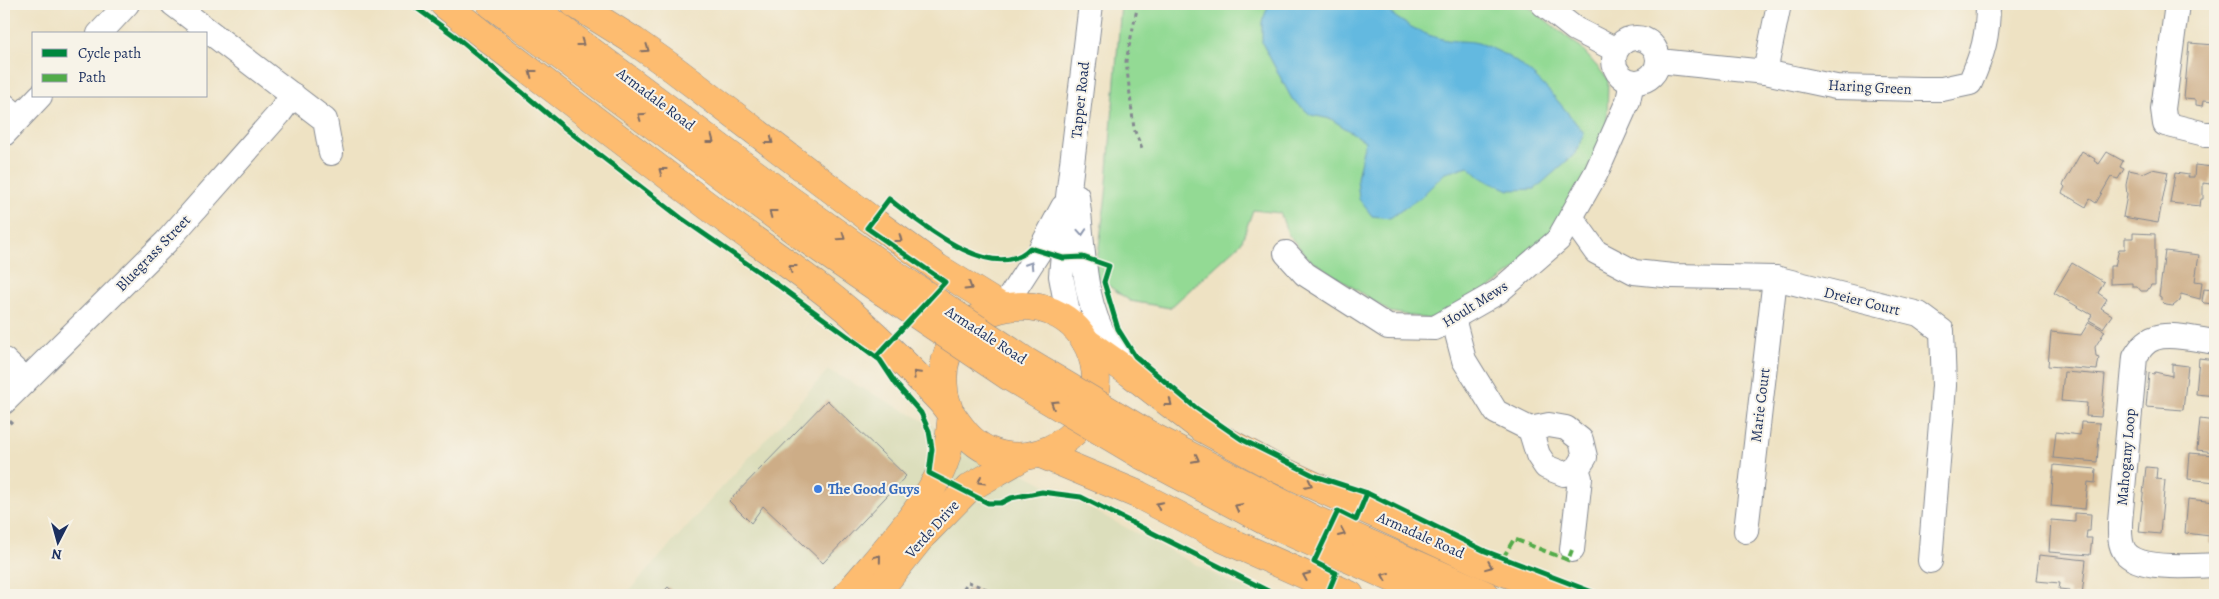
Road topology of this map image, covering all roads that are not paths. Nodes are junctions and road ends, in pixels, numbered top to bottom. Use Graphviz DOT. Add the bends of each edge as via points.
graph roads {
  1 [pos="127,4"];
  2 [pos="173,4"];
  3 [pos="444,4"];
  4 [pos="491,4"];
  5 [pos="528,4"];
  6 [pos="575,4"];
  7 [pos="1091,4"];
  8 [pos="1543,4"];
  9 [pos="1779,4"];
  10 [pos="1988,4"];
  11 [pos="2177,4"];
  12 [pos="100,32"];
  13 [pos="1616,50"];
  14 [pos="1660,61"];
  15 [pos="1765,72"];
  16 [pos="1632,82"];
  17 [pos="293,95"];
  18 [pos="37,98"];
  19 [pos="9,119"];
  20 [pos="2215,134"];
  21 [pos="331,153"];
  22 [pos="1072,167"];
  23 [pos="1068,197"];
  24 [pos="1571,217"];
  25 [pos="1286,254"];
  26 [pos="1775,278"];
  27 [pos="889,284"];
  28 [pos="1002,307"];
  29 [pos="1453,318"];
  30 [pos="1078,333"];
  31 [pos="2215,342"];
  32 [pos="4,360"];
  33 [pos="1130,373"];
  34 [pos="25,380"];
  35 [pos="4,402"];
  36 [pos="950,412"];
  37 [pos="1530,429"];
  38 [pos="1147,446"];
  39 [pos="1032,455"];
  40 [pos="1576,469"];
  41 [pos="1746,531"];
  42 [pos="1572,550"];
  43 [pos="1930,561"];
  44 [pos="2215,565"];
  45 [pos="847,595"];
  46 [pos="875,595"];
  47 [pos="1350,595"];
  48 [pos="1430,595"];
  49 [pos="1486,595"];
  50 [pos="1563,595"];
  1 -- 12 [label="street"];
  2 -- 17 [label="street"];
  36 -- 3 [label="main road, one-way" via="912,370 852,314"];
  27 -- 4 [label="main road, Armadale Road, one-way" via="809,241"];
  5 -- 27 [label="main road, Armadale Road, one-way" via="790,200"];
  6 -- 28 [label="main road, one-way" via="711,96 938,268"];
  7 -- 22 [label="street, Tapper Road"];
  8 -- 13 [label="street" via="1575,29"];
  9 -- 15 [label="street"];
  10 -- 15 [label="street, Haring Green" via="1984,52 1970,83 1922,90 1836,87"];
  11 -- 20 [label="street" via="2163,109 2165,124"];
  13 -- 14 [label="street" via="1629,38 1640,37 1654,45"];
  13 -- 16 [label="street" via="1613,62 1619,75"];
  14 -- 15 [label="street, Haring Green"];
  14 -- 16 [label="street" via="1655,74 1642,82"];
  16 -- 24 [label="street, Hoult Mews" via="1628,101 1604,155"];
  17 -- 21 [label="street" via="325,120"];
  17 -- 34 [label="street, Bluegrass Street" via="166,241"];
  18 -- 19 [label="street"];
  22 -- 23 [label="street, Tapper Road"];
  22 -- 33 [label="street, one-way" via="1082,227 1084,268 1094,311 1107,342"];
  28 -- 23 [label="street, Tapper Road, one-way" via="1040,250"];
  23 -- 30 [label="street, Tapper Road" via="1062,276"];
  24 -- 26 [label="street, Dreier Court" via="1596,252 1634,272"];
  24 -- 29 [label="street, Hoult Mews" via="1558,240 1498,292"];
  25 -- 29 [label="street, Hoult Mews" via="1304,274 1388,328 1435,328"];
  26 -- 41 [label="street, Marie Court"];
  26 -- 43 [label="street, Dreier Court" via="1919,314 1942,331 1944,386"];
  27 -- 38 [label="main road, Armadale Road, bridge" via="1026,362"];
  28 -- 30 [label="main road" via="1028,305 1051,311"];
  28 -- 36 [label="main road" via="983,314 966,327 952,345 944,366 943,388"];
  29 -- 37 [label="street" via="1464,360 1496,412"];
  30 -- 33 [label="main road, Armadale Road"];
  30 -- 39 [label="main road" via="1094,364 1096,386 1091,409 1079,429 1062,444"];
  31 -- 44 [label="street, Mahogany Loop" via="2155,337 2142,345 2135,357 2120,538 2124,552 2143,564"];
  32 -- 34 [label="street"];
  33 -- 50 [label="main road, Armadale Road, one-way" via="1200,427 1276,468 1484,564"];
  34 -- 35 [label="street, Bluegrass Street"];
  36 -- 39 [label="main road" via="958,426 986,450 1004,456"];
  45 -- 36 [label="main road, Verde Drive, one-way" via="907,523 938,478 947,454"];
  37 -- 40 [label="street" via="1538,455 1546,467 1564,474"];
  37 -- 40 [label="street" via="1549,425 1566,428 1581,440 1585,457"];
  48 -- 38 [label="main road, Armadale Road, one-way" via="1267,522"];
  38 -- 49 [label="main road, Armadale Road, one-way"];
  39 -- 46 [label="main road, Verde Drive, one-way" via="970,488 922,536"];
  47 -- 39 [label="main road, one-way" via="1222,538 1139,495"];
  40 -- 42 [label="street" via="1580,478"];
}
